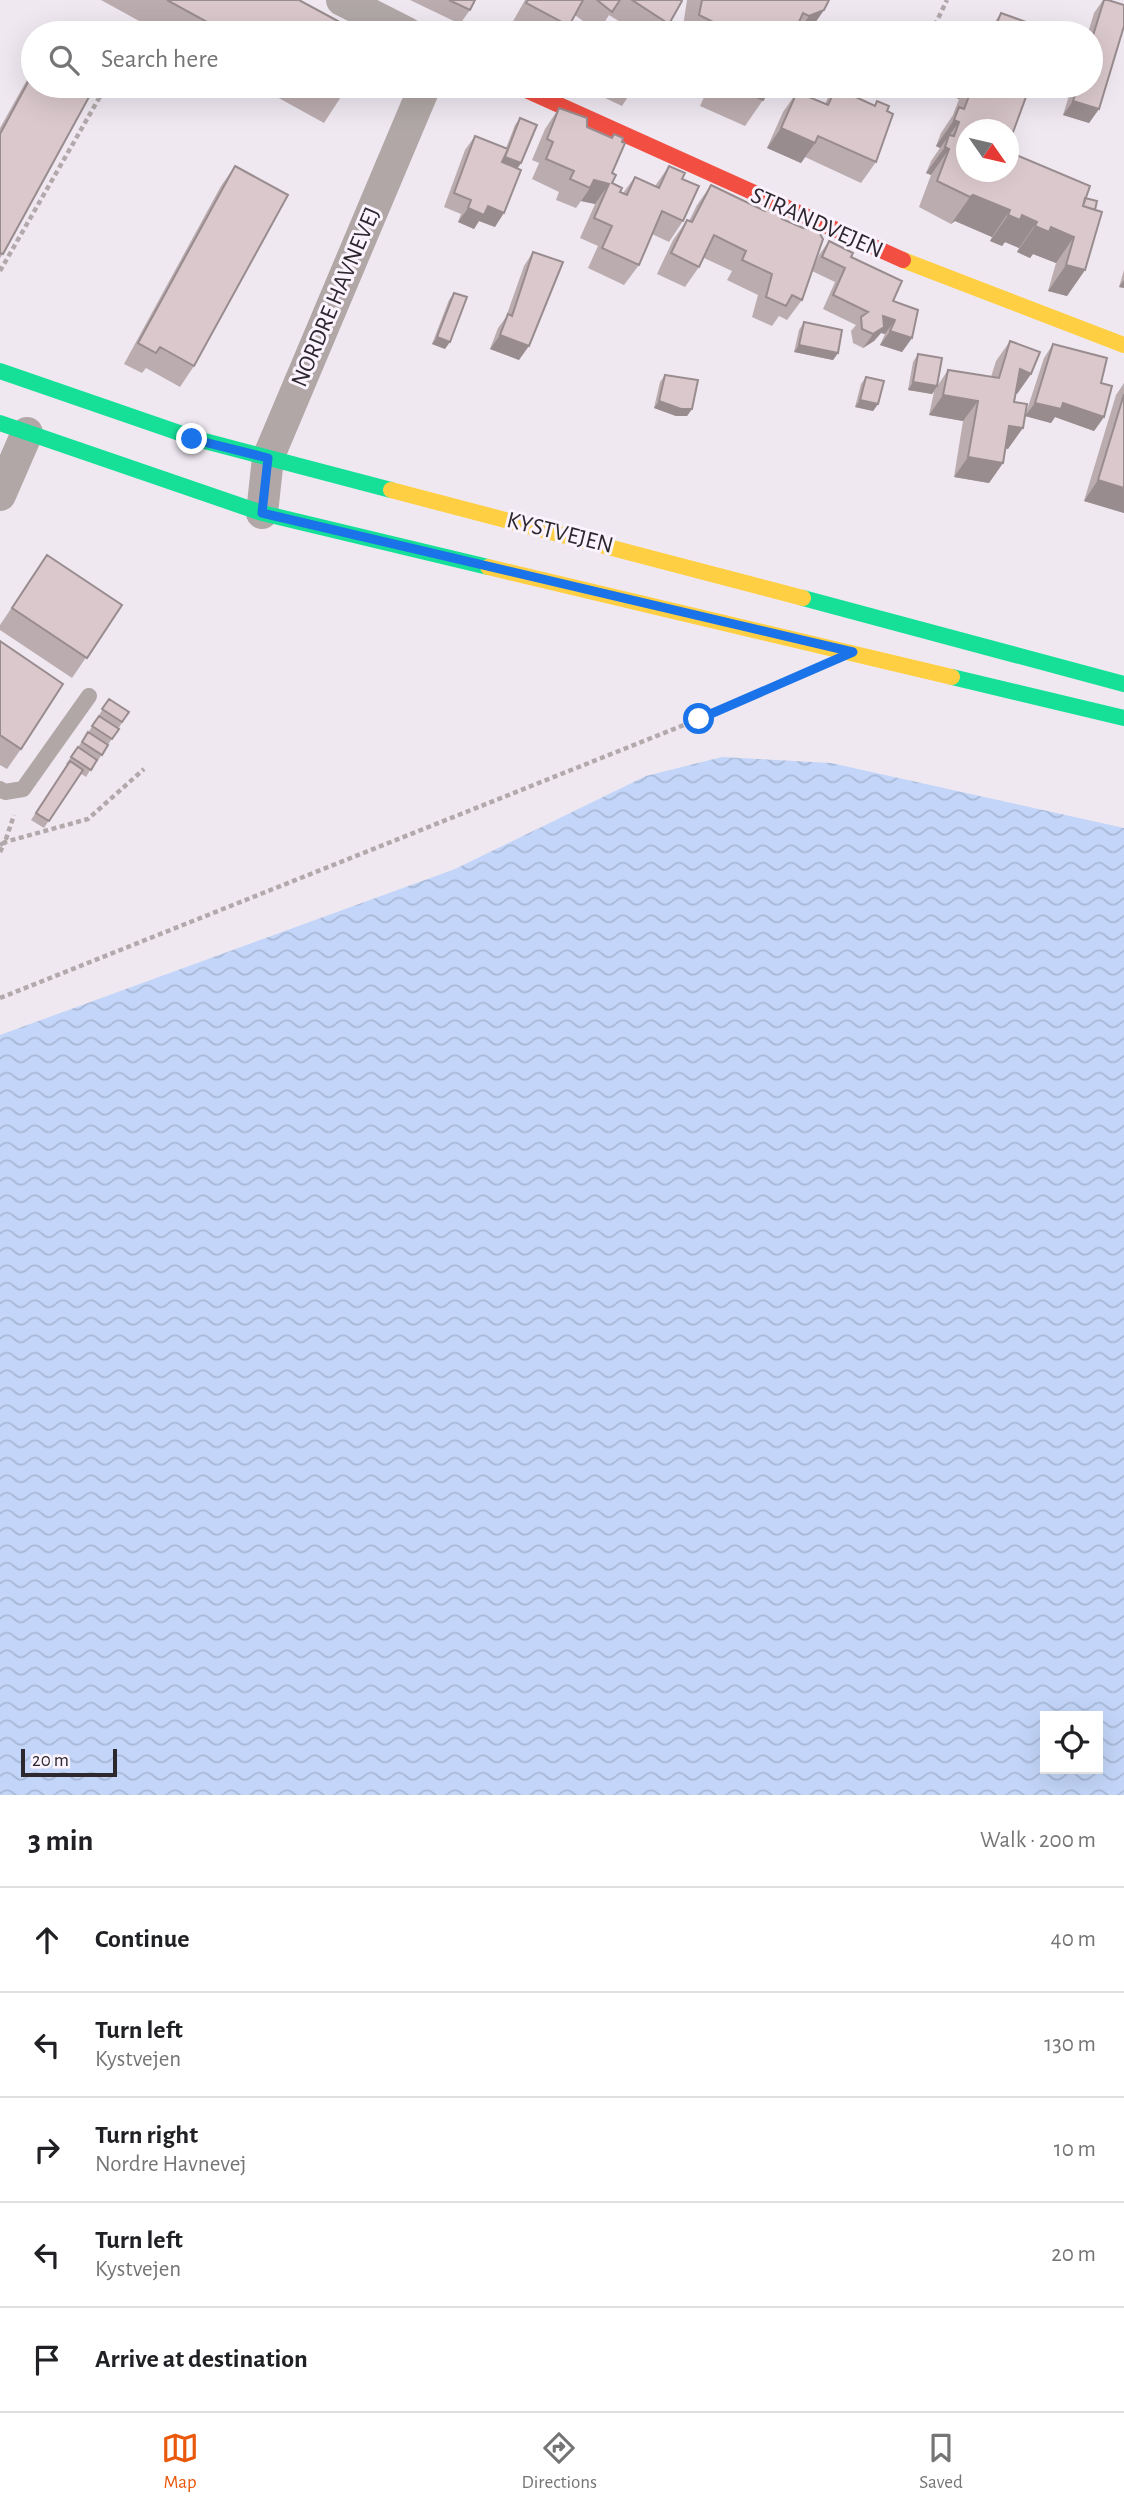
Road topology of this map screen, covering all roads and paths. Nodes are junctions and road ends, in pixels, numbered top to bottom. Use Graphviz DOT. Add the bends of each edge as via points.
graph roads {
  1 [pos="342,0"];
  2 [pos="947,0"];
  3 [pos="383,21"];
  4 [pos="937,21"];
  5 [pos="99,98"];
  6 [pos="420,98"];
  7 [pos="543,98"];
  8 [pos="0,271"];
  9 [pos="1124,345"];
  10 [pos="0,371"];
  11 [pos="13,428"];
  12 [pos="268,458"];
  13 [pos="0,495"];
  14 [pos="262,513"];
  15 [pos="802,674"];
  16 [pos="1124,684"];
  17 [pos="89,696"];
  18 [pos="1124,718"];
  19 [pos="144,769"];
  20 [pos="0,789"];
  21 [pos="23,789"];
  22 [pos="2,844"];
  23 [pos="0,852"];
  24 [pos="0,998"];
  1 -- 3 [label="street"];
  2 -- 4 [label="path"];
  5 -- 8 [label="path"];
  6 -- 12 [label="street, NORDRE HAVNEVEJ"];
  7 -- 9 [label="main road, STRANDVEJEN" via="1001,302"];
  10 -- 12 [label="main road, KYSTVEJEN" via="192,439"];
  11 -- 13 [label="street"];
  11 -- 14 [label="main road, KYSTVEJEN"];
  12 -- 14 [label="street, NORDRE HAVNEVEJ"];
  12 -- 16 [label="main road, KYSTVEJEN"];
  14 -- 18 [label="main road, KYSTVEJEN"];
  15 -- 24 [label="path"];
  17 -- 21 [label="lane"];
  19 -- 22 [label="path" via="88,819"];
  20 -- 21 [label="lane"];
  21 -- 22 [label="path"];
  22 -- 23 [label="path"];
}
